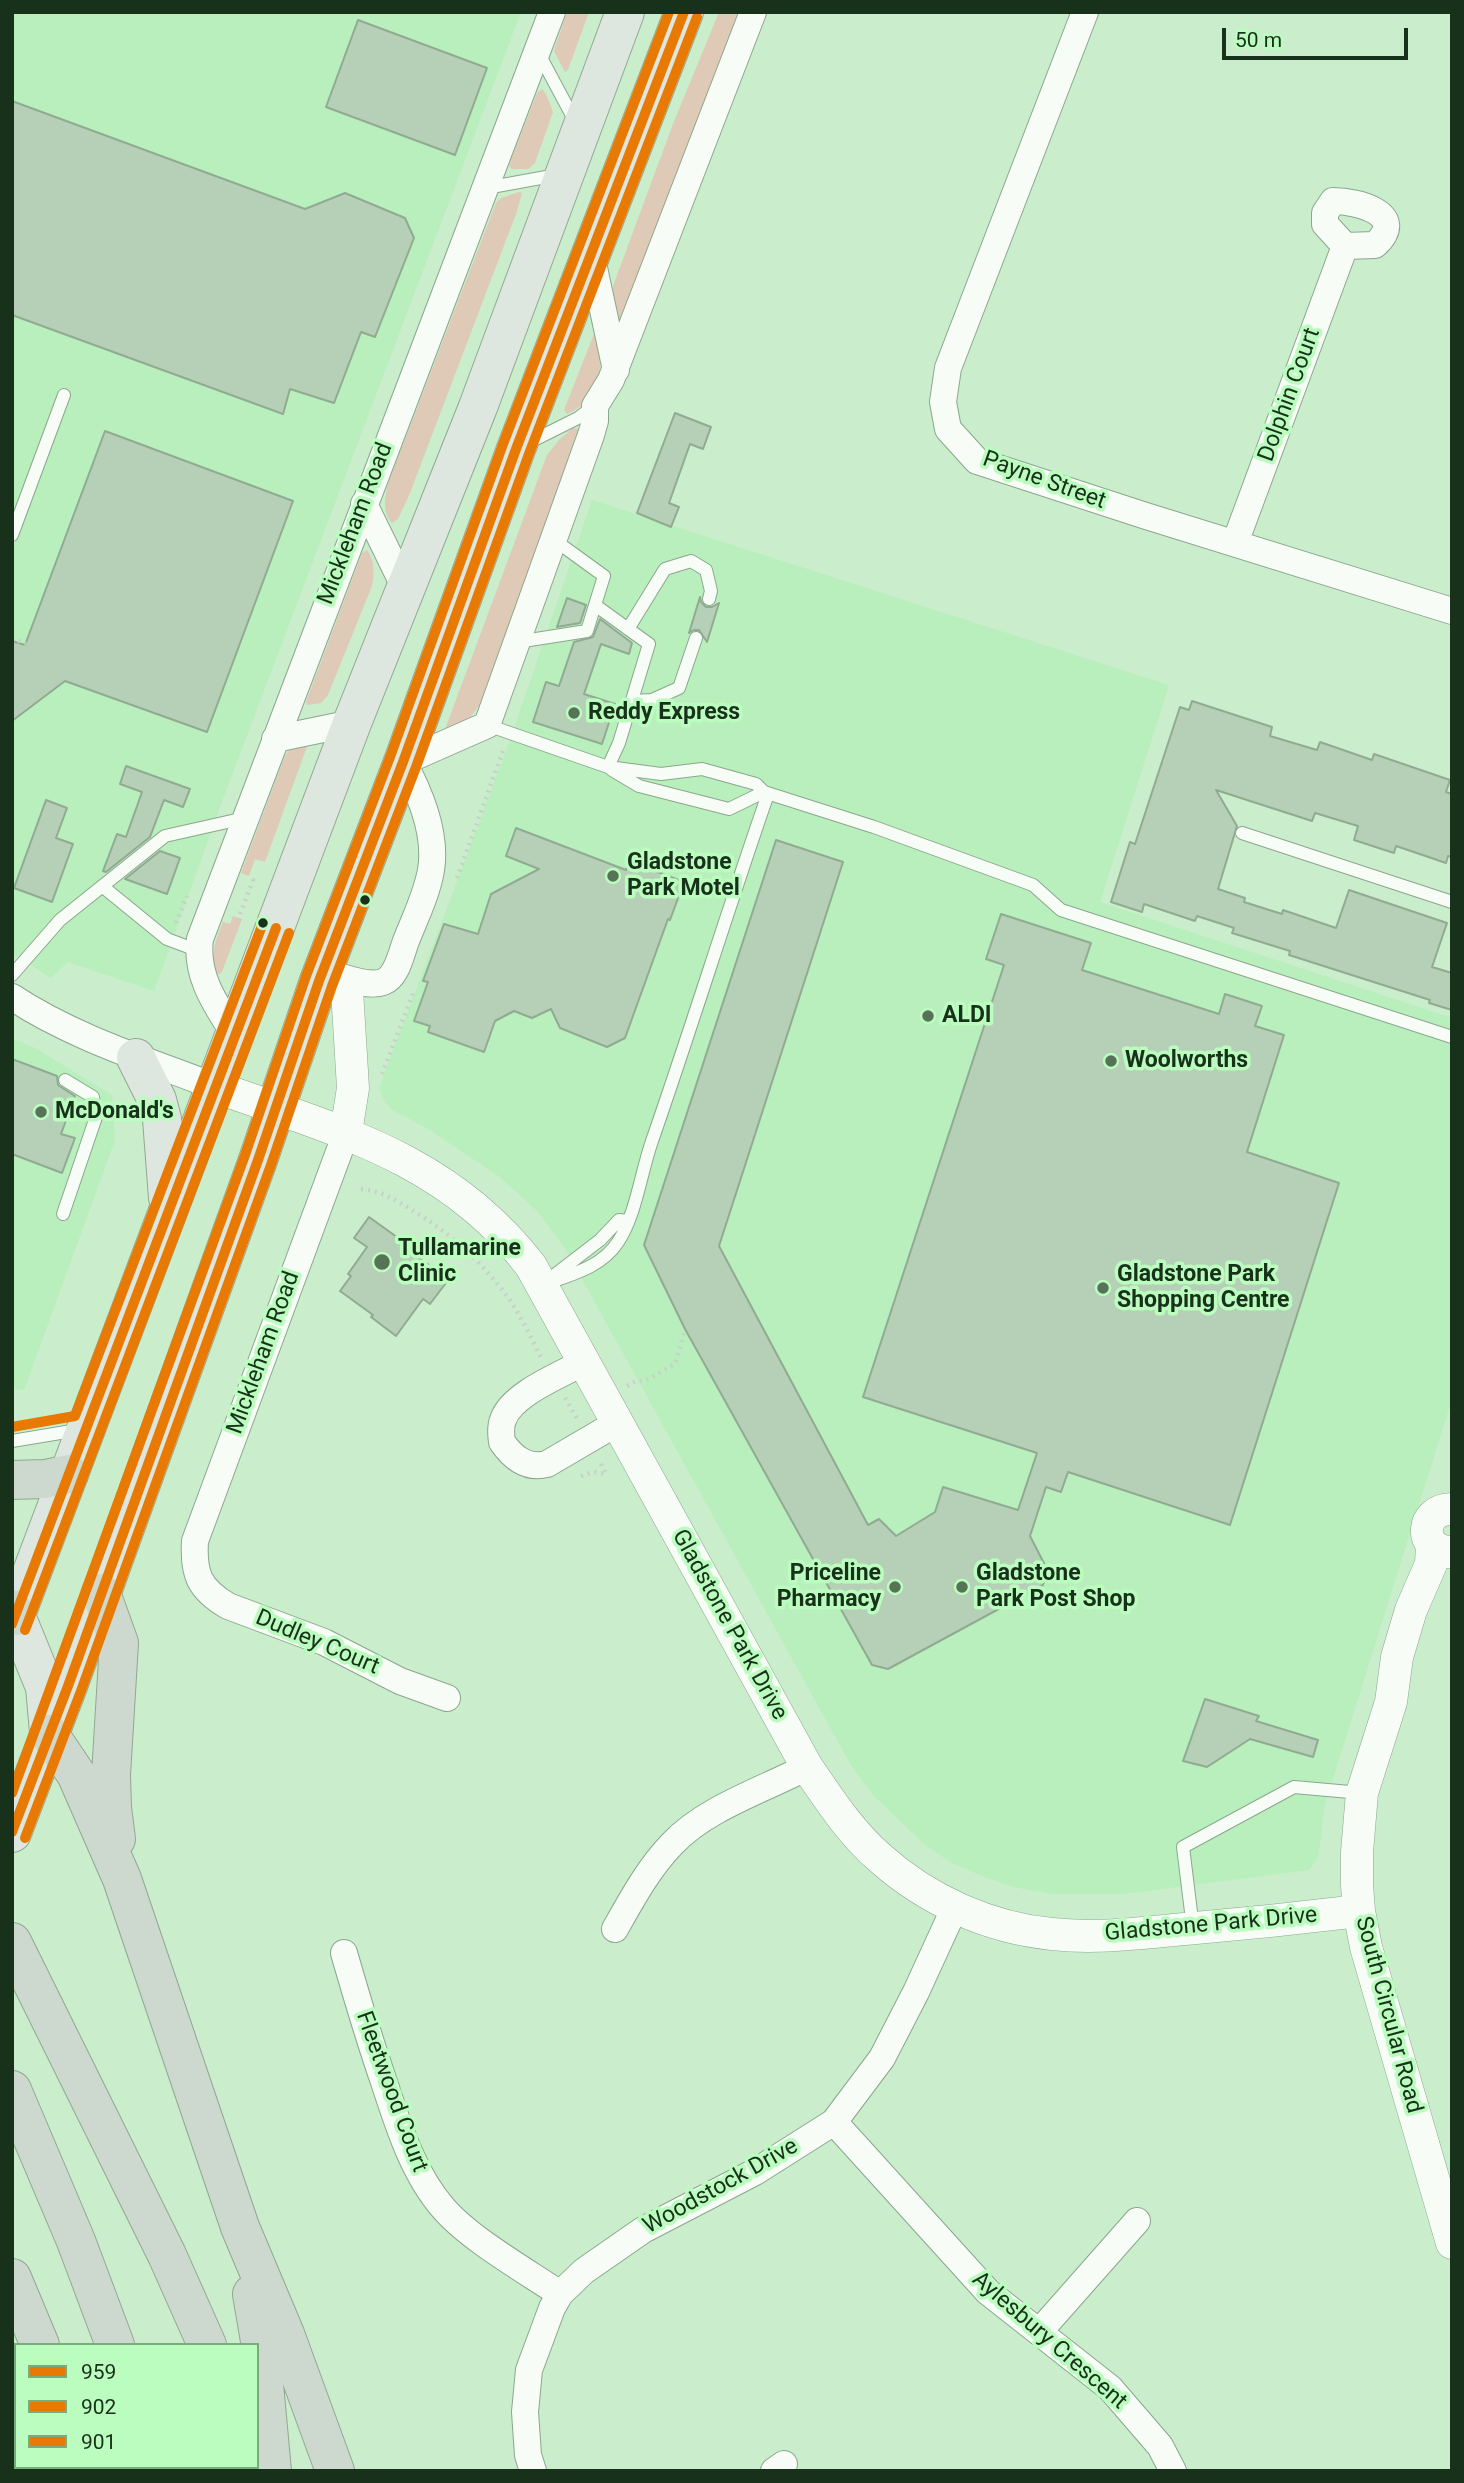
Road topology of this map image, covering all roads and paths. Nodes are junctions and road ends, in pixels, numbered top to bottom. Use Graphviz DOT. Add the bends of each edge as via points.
graph roads {
  1 [pos="552,12"];
  2 [pos="625,12"];
  3 [pos="684,12"];
  4 [pos="753,12"];
  5 [pos="1086,12"];
  6 [pos="538,52"];
  7 [pos="581,132"];
  8 [pos="566,173"];
  9 [pos="485,188"];
  10 [pos="1345,246"];
  11 [pos="591,253"];
  12 [pos="615,370"];
  13 [pos="64,395"];
  14 [pos="595,406"];
  15 [pos="516,449"];
  16 [pos="364,504"];
  17 [pos="12,534"];
  18 [pos="553,539"];
  19 [pos="1235,544"];
  20 [pos="406,590"];
  21 [pos="709,599"];
  22 [pos="595,605"];
  23 [pos="1452,611"];
  24 [pos="628,629"];
  25 [pos="12,638"];
  26 [pos="696,638"];
  27 [pos="26,643"];
  28 [pos="515,643"];
  29 [pos="632,701"];
  30 [pos="352,723"];
  31 [pos="487,725"];
  32 [pos="275,739"];
  33 [pos="403,762"];
  34 [pos="608,767"];
  35 [pos="766,793"];
  36 [pos="245,818"];
  37 [pos="1242,833"];
  38 [pos="102,886"];
  39 [pos="1452,902"];
  40 [pos="199,951"];
  41 [pos="323,971"];
  42 [pos="12,975"];
  43 [pos="12,996"];
  44 [pos="235,1035"];
  45 [pos="1452,1037"];
  46 [pos="136,1058"];
  47 [pos="65,1080"];
  48 [pos="216,1087"];
  49 [pos="276,1108"];
  50 [pos="346,1133"];
  51 [pos="361,1189"];
  52 [pos="169,1207"];
  53 [pos="63,1214"];
  54 [pos="542,1285"];
  55 [pos="685,1329"];
  56 [pos="538,1351"];
  57 [pos="584,1362"];
  58 [pos="543,1371"];
  59 [pos="610,1411"];
  60 [pos="575,1413"];
  61 [pos="85,1429"];
  62 [pos="589,1440"];
  63 [pos="12,1441"];
  64 [pos="69,1474"];
  65 [pos="12,1480"];
  66 [pos="571,1482"];
  67 [pos="1452,1482"];
  68 [pos="1444,1510"];
  69 [pos="1445,1554"];
  70 [pos="197,1575"];
  71 [pos="101,1593"];
  72 [pos="13,1617"];
  73 [pos="447,1698"];
  74 [pos="50,1734"];
  75 [pos="12,1749"];
  76 [pos="807,1767"];
  77 [pos="1362,1793"];
  78 [pos="12,1832"];
  79 [pos="122,1879"];
  80 [pos="955,1907"];
  81 [pos="1359,1912"];
  82 [pos="1193,1928"];
  83 [pos="615,1929"];
  84 [pos="12,1942"];
  85 [pos="344,1953"];
  86 [pos="12,2090"];
  87 [pos="834,2122"];
  88 [pos="1137,2221"];
  89 [pos="240,2227"];
  90 [pos="1452,2243"];
  91 [pos="12,2278"];
  92 [pos="560,2294"];
  93 [pos="1039,2333"];
  94 [pos="39,2343"];
  95 [pos="114,2343"];
  96 [pos="206,2343"];
  97 [pos="259,2451"];
  98 [pos="270,2471"];
  99 [pos="335,2471"];
  100 [pos="533,2471"];
  101 [pos="1173,2471"];
  1 -- 6 [label="street, Mickleham Road"];
  2 -- 7 [label="main road"];
  3 -- 11 [label="main road"];
  4 -- 12 [label="street"];
  5 -- 19 [label="street, Payne Street" via="948,368 943,402 948,429 977,461"];
  6 -- 7 [label="lane"];
  6 -- 9 [label="street, Mickleham Road"];
  7 -- 8 [label="main road"];
  8 -- 9 [label="lane"];
  8 -- 20 [label="main road"];
  9 -- 16 [label="street, Mickleham Road"];
  10 -- 19 [label="street, Dolphin Court"];
  11 -- 12 [label="street"];
  11 -- 15 [label="main road"];
  12 -- 14 [label="street"];
  13 -- 17 [label="lane"];
  14 -- 15 [label="lane"];
  14 -- 18 [label="street" via="591,435"];
  15 -- 33 [label="main road"];
  16 -- 20 [label="street"];
  16 -- 32 [label="street, Mickleham Road"];
  18 -- 22 [label="lane" via="604,576"];
  18 -- 28 [label="street"];
  19 -- 23 [label="street, Payne Street"];
  20 -- 30 [label="main road"];
  21 -- 24 [label="lane" via="706,570 691,561 665,569"];
  22 -- 24 [label="lane"];
  22 -- 28 [label="lane" via="587,631"];
  24 -- 29 [label="lane" via="649,644"];
  25 -- 27 [label="path"];
  26 -- 29 [label="lane" via="678,688 652,700"];
  28 -- 31 [label="street"];
  29 -- 34 [label="lane"];
  30 -- 32 [label="street"];
  30 -- 44 [label="main road"];
  31 -- 33 [label="street"];
  31 -- 34 [label="lane"];
  32 -- 36 [label="street, Mickleham Road"];
  33 -- 41 [label="main road"];
  33 -- 41 [label="street" via="423,807 432,863 397,966 381,983"];
  34 -- 35 [label="lane" via="662,774 702,769 756,784"];
  34 -- 35 [label="lane" via="639,786 729,809"];
  35 -- 45 [label="lane" via="1033,886 1061,910"];
  35 -- 54 [label="lane" via="628,1221 619,1220"];
  36 -- 38 [label="lane" via="165,836"];
  36 -- 40 [label="street, Mickleham Road"];
  37 -- 39 [label="lane"];
  38 -- 40 [label="lane" via="167,939"];
  38 -- 42 [label="lane" via="60,920"];
  40 -- 44 [label="street, Mickleham Road" via="210,996"];
  41 -- 49 [label="main road"];
  41 -- 50 [label="street" via="347,990 353,1088"];
  43 -- 46 [label="street" via="54,1021"];
  44 -- 48 [label="main road"];
  46 -- 48 [label="street"];
  46 -- 52 [label="main road" via="162,1119"];
  47 -- 53 [label="lane" via="93,1097 96,1117"];
  48 -- 49 [label="street, Gladstone Park Drive"];
  48 -- 52 [label="main road"];
  49 -- 50 [label="street, Gladstone Park Drive"];
  49 -- 71 [label="main road"];
  50 -- 54 [label="street, Gladstone Park Drive" via="391,1152 463,1196 515,1245"];
  50 -- 70 [label="street, Mickleham Road" via="195,1541"];
  51 -- 56 [label="path" via="387,1195 465,1248 502,1288"];
  52 -- 61 [label="main road"];
  54 -- 57 [label="street, Gladstone Park Drive"];
  55 -- 59 [label="path" via="675,1364 645,1381 636,1381"];
  56 -- 58 [label="path"];
  56 -- 58 [label="path"];
  57 -- 58 [label="street"];
  57 -- 59 [label="street, Gladstone Park Drive"];
  58 -- 60 [label="path"];
  58 -- 62 [label="street" via="507,1412 502,1442 517,1459 539,1466"];
  59 -- 60 [label="path"];
  59 -- 62 [label="street"];
  59 -- 76 [label="street, Gladstone Park Drive"];
  60 -- 62 [label="path"];
  61 -- 63 [label="lane"];
  61 -- 64 [label="main road"];
  62 -- 66 [label="path" via="606,1474 594,1472"];
  64 -- 65 [label="highway"];
  64 -- 72 [label="main road"];
  67 -- 68 [label="street, South Circular Road"];
  68 -- 69 [label="street, South Circular Road" via="1431,1516 1427,1531"];
  69 -- 77 [label="street, South Circular Road" via="1416,1660 1391,1702"];
  70 -- 73 [label="street, Dudley Court" via="214,1598 228,1606 324,1642 400,1681"];
  71 -- 74 [label="main road"];
  71 -- 79 [label="highway" via="119,1643 111,1775"];
  72 -- 74 [label="main road" via="45,1687"];
  74 -- 75 [label="main road"];
  74 -- 78 [label="main road"];
  74 -- 79 [label="highway" via="76,1774"];
  76 -- 80 [label="street, Gladstone Park Drive" via="857,1836 880,1859"];
  76 -- 83 [label="street" via="715,1812 674,1841 647,1874"];
  77 -- 81 [label="street, South Circular Road" via="1357,1852"];
  77 -- 82 [label="lane" via="1294,1787 1183,1847"];
  79 -- 89 [label="highway"];
  80 -- 82 [label="street, Gladstone Park Drive" via="1016,1928 1053,1934 1094,1936"];
  80 -- 87 [label="street, Woodstock Drive" via="882,2058"];
  81 -- 82 [label="street, Gladstone Park Drive"];
  81 -- 90 [label="street, South Circular Road"];
  84 -- 96 [label="highway"];
  85 -- 92 [label="street, Fleetwood Court" via="397,2123 422,2179 469,2232"];
  86 -- 95 [label="highway"];
  87 -- 92 [label="street, Woodstock Drive" via="755,2172 643,2230 584,2271"];
  87 -- 93 [label="street, Aylesbury Crescent" via="988,2292"];
  88 -- 93 [label="street"];
  89 -- 98 [label="highway" via="260,2342"];
  89 -- 99 [label="highway"];
  91 -- 94 [label="highway"];
  92 -- 100 [label="street, Woodstock Drive" via="529,2370 525,2412"];
  93 -- 101 [label="street, Aylesbury Crescent" via="1110,2388 1160,2446"];
  97 -- 98 [label="highway"];
}
